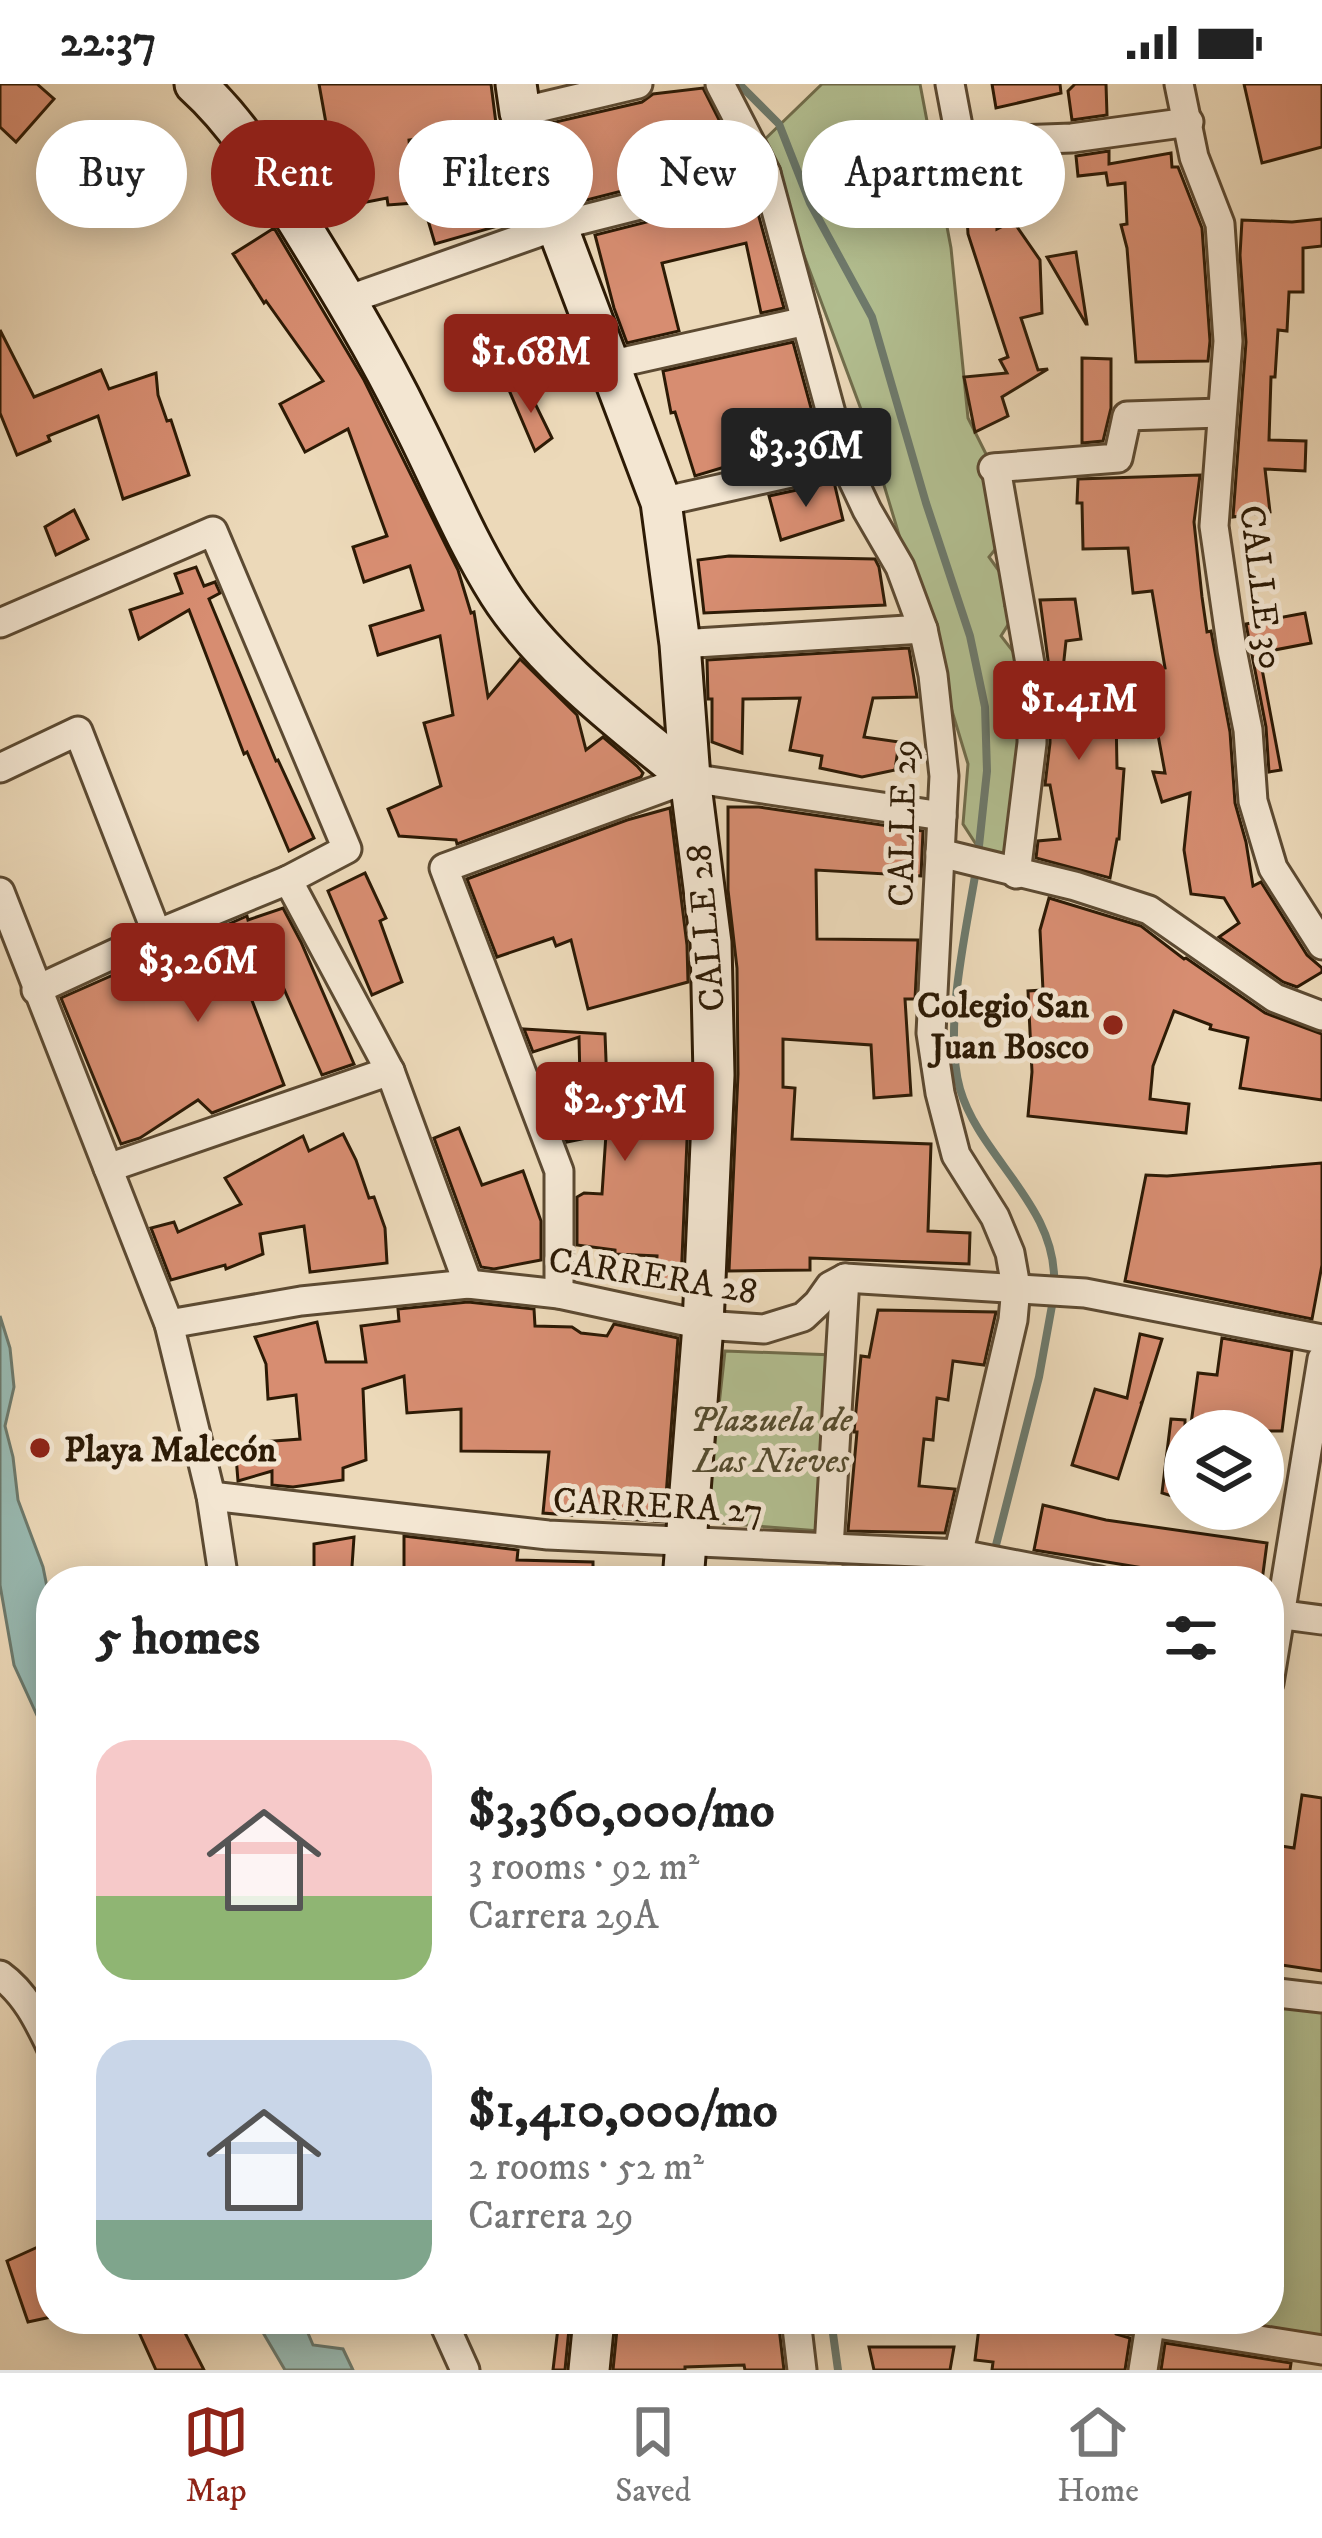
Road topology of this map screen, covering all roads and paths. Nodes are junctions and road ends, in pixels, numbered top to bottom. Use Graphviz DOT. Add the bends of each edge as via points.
graph roads {
  1 [pos="195,84"];
  2 [pos="638,84"];
  3 [pos="720,84"];
  4 [pos="950,84"];
  5 [pos="1179,84"];
  6 [pos="518,98"];
  7 [pos="739,120"];
  8 [pos="1189,122"];
  9 [pos="778,217"];
  10 [pos="551,228"];
  11 [pos="558,228"];
  12 [pos="346,300"];
  13 [pos="806,321"];
  14 [pos="609,365"];
  15 [pos="1221,413"];
  16 [pos="844,461"];
  17 [pos="661,502"];
  18 [pos="0,590"];
  19 [pos="6,621"];
  20 [pos="923,629"];
  21 [pos="680,644"];
  22 [pos="0,768"];
  23 [pos="689,778"];
  24 [pos="943,817"];
  25 [pos="951,856"];
  26 [pos="1012,872"];
  27 [pos="288,880"];
  28 [pos="0,892"];
  29 [pos="157,934"];
  30 [pos="1322,945"];
  31 [pos="36,990"];
  32 [pos="1322,1016"];
  33 [pos="390,1071"];
  34 [pos="108,1168"];
  35 [pos="845,1278"];
  36 [pos="468,1284"];
  37 [pos="1027,1288"];
  38 [pos="559,1294"];
  39 [pos="169,1324"];
  40 [pos="703,1325"];
  41 [pos="1322,1339"];
  42 [pos="1322,1359"];
  43 [pos="211,1496"];
  44 [pos="829,1548"];
  45 [pos="685,1562"];
  46 [pos="963,1564"];
  47 [pos="222,1566"];
  48 [pos="1026,1566"];
  49 [pos="1284,1566"];
  50 [pos="1284,1615"];
  51 [pos="1322,1620"];
  52 [pos="0,1975"];
  53 [pos="1284,1994"];
  54 [pos="1322,1998"];
  55 [pos="36,2014"];
  56 [pos="449,2334"];
  57 [pos="593,2334"];
  58 [pos="798,2334"];
  59 [pos="1142,2334"];
  60 [pos="1226,2334"];
  61 [pos="1322,2350"];
  62 [pos="465,2370"];
  63 [pos="589,2370"];
  64 [pos="802,2370"];
  65 [pos="1143,2370"];
  1 -- 12 [label="street" via="255,153"];
  2 -- 6 [label="street"];
  3 -- 7 [label="street, CALLE 29"];
  4 -- 8 [label="street" via="961,142"];
  5 -- 8 [label="street, CALLE 30"];
  8 -- 15 [label="street, CALLE 30" via="1220,224 1228,341"];
  9 -- 13 [label="street, CALLE 29"];
  10 -- 12 [label="street"];
  11 -- 14 [label="street, CALLE 28"];
  12 -- 23 [label="street" via="501,596 553,658"];
  13 -- 14 [label="street"];
  13 -- 16 [label="street, CALLE 29"];
  14 -- 17 [label="street, CALLE 28"];
  15 -- 26 [label="street" via="1127,416 1118,458 994,468 1032,675 1032,743"];
  15 -- 30 [label="street, CALLE 30" via="1214,526 1253,801 1273,868"];
  16 -- 17 [label="street"];
  16 -- 20 [label="street, CALLE 29"];
  17 -- 21 [label="street, CALLE 28"];
  18 -- 19 [label="street"];
  19 -- 27 [label="street" via="213,531 347,849"];
  20 -- 21 [label="street"];
  20 -- 24 [label="street, CALLE 29" via="940,728"];
  21 -- 23 [label="street, CALLE 28"];
  22 -- 29 [label="street" via="78,731"];
  23 -- 24 [label="street"];
  23 -- 38 [label="street" via="444,868 559,1171"];
  23 -- 40 [label="street, CALLE 28" via="711,943"];
  24 -- 25 [label="street, CALLE 29"];
  25 -- 26 [label="street"];
  25 -- 37 [label="street, CALLE 29" via="931,1033 940,1093 956,1155"];
  26 -- 32 [label="street" via="1149,910 1276,998"];
  27 -- 29 [label="street"];
  27 -- 33 [label="street"];
  28 -- 31 [label="street"];
  29 -- 31 [label="street"];
  31 -- 34 [label="street"];
  33 -- 34 [label="street"];
  33 -- 36 [label="street"];
  34 -- 39 [label="street"];
  35 -- 37 [label="street"];
  35 -- 40 [label="street, CARRERA 28" via="781,1326"];
  35 -- 44 [label="street"];
  36 -- 38 [label="street, CARRERA 28"];
  36 -- 39 [label="street, CARRERA 28"];
  37 -- 41 [label="street"];
  37 -- 46 [label="street, CALLE 29" via="1013,1320"];
  38 -- 40 [label="street, CARRERA 28"];
  39 -- 43 [label="street"];
  40 -- 45 [label="street, CALLE 28"];
  42 -- 49 [label="street"];
  43 -- 45 [label="street, CARRERA 27" via="548,1535"];
  43 -- 47 [label="street"];
  44 -- 45 [label="street, CARRERA 27"];
  44 -- 46 [label="street, CARRERA 27"];
  46 -- 48 [label="street, CARRERA 27"];
  50 -- 51 [label="street"];
  52 -- 55 [label="street"];
  53 -- 54 [label="street"];
  56 -- 62 [label="street"];
  57 -- 63 [label="street"];
  58 -- 64 [label="street"];
  59 -- 65 [label="street"];
  60 -- 61 [label="street"];
}
